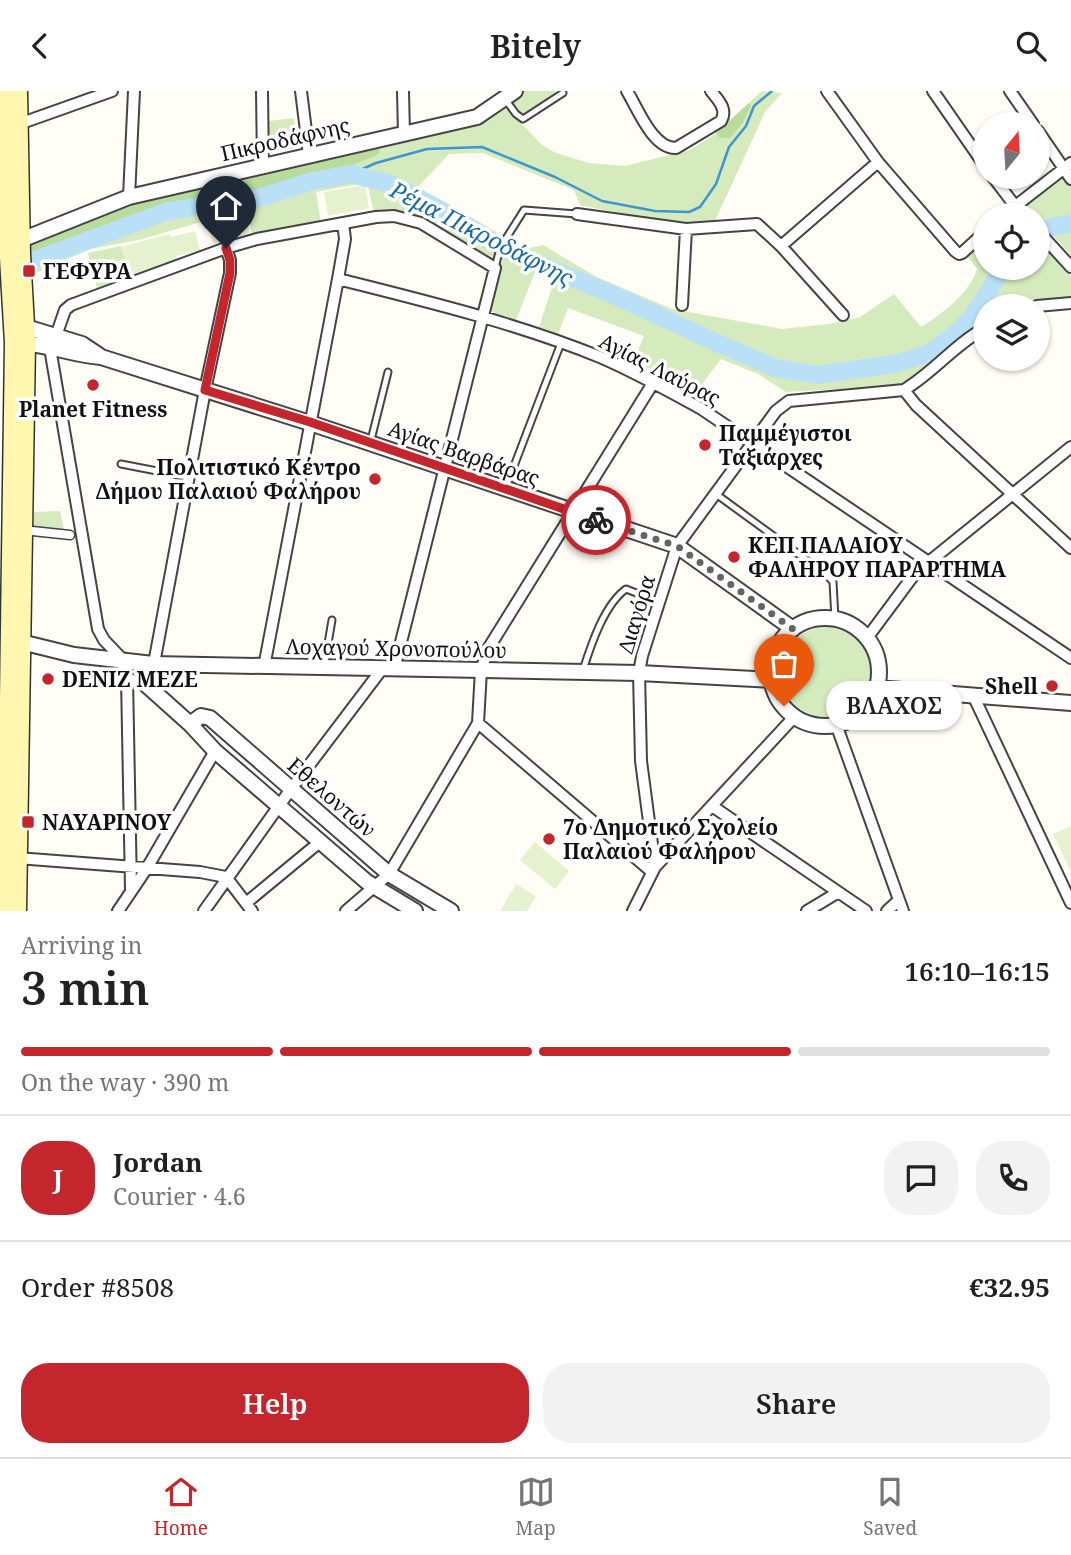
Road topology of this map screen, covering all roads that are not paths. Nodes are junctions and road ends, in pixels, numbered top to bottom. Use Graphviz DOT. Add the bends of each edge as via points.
graph roads {
  1 [pos="5,91"];
  2 [pos="19,91"];
  3 [pos="112,91"];
  4 [pos="134,91"];
  5 [pos="262,91"];
  6 [pos="301,91"];
  7 [pos="403,91"];
  8 [pos="627,91"];
  9 [pos="712,91"];
  10 [pos="827,91"];
  11 [pos="933,91"];
  12 [pos="1010,91"];
  13 [pos="562,93"];
  14 [pos="510,95"];
  15 [pos="1025,112"];
  16 [pos="6,131"];
  17 [pos="404,134"];
  18 [pos="1050,145"];
  19 [pos="973,149"];
  20 [pos="309,155"];
  21 [pos="878,162"];
  22 [pos="263,165"];
  23 [pos="1067,165"];
  24 [pos="1071,179"];
  25 [pos="130,197"];
  26 [pos="1017,203"];
  27 [pos="577,214"];
  28 [pos="343,223"];
  29 [pos="686,229"];
  30 [pos="973,242"];
  31 [pos="1050,244"];
  32 [pos="781,246"];
  33 [pos="226,248"];
  34 [pos="10,250"];
  35 [pos="1071,267"];
  36 [pos="495,268"];
  37 [pos="338,279"];
  38 [pos="1071,303"];
  39 [pos="682,305"];
  40 [pos="1050,305"];
  41 [pos="843,315"];
  42 [pos="483,318"];
  43 [pos="973,336"];
  44 [pos="16,338"];
  45 [pos="53,342"];
  46 [pos="561,342"];
  47 [pos="388,372"];
  48 [pos="653,383"];
  49 [pos="205,390"];
  50 [pos="904,390"];
  51 [pos="310,422"];
  52 [pos="370,443"];
  53 [pos="754,443"];
  54 [pos="1071,447"];
  55 [pos="121,464"];
  56 [pos="445,468"];
  57 [pos="188,477"];
  58 [pos="505,489"];
  59 [pos="716,494"];
  60 [pos="1013,495"];
  61 [pos="5,512"];
  62 [pos="573,513"];
  63 [pos="23,530"];
  64 [pos="70,535"];
  65 [pos="677,546"];
  66 [pos="1071,548"];
  67 [pos="927,561"];
  68 [pos="660,601"];
  69 [pos="332,619"];
  70 [pos="835,619"];
  71 [pos="793,629"];
  72 [pos="867,638"];
  73 [pos="10,640"];
  74 [pos="1071,658"];
  75 [pos="123,660"];
  76 [pos="153,664"];
  77 [pos="264,667"];
  78 [pos="324,667"];
  79 [pos="388,669"];
  80 [pos="481,670"];
  81 [pos="582,672"];
  82 [pos="639,673"];
  83 [pos="135,679"];
  84 [pos="772,680"];
  85 [pos="876,688"];
  86 [pos="973,695"];
  87 [pos="1071,703"];
  88 [pos="795,716"];
  89 [pos="478,723"];
  90 [pos="190,724"];
  91 [pos="836,724"];
  92 [pos="215,751"];
  93 [pos="3,786"];
  94 [pos="291,789"];
  95 [pos="3,806"];
  96 [pos="279,806"];
  97 [pos="712,806"];
  98 [pos="321,841"];
  99 [pos="7,855"];
  100 [pos="132,867"];
  101 [pos="147,868"];
  102 [pos="654,869"];
  103 [pos="388,874"];
  104 [pos="226,877"];
  105 [pos="374,887"];
  106 [pos="131,889"];
  107 [pos="836,893"];
  108 [pos="1071,903"];
  109 [pos="901,906"];
  110 [pos="249,907"];
  111 [pos="5,911"];
  112 [pos="18,911"];
  113 [pos="118,911"];
  114 [pos="204,911"];
  115 [pos="346,911"];
  116 [pos="415,911"];
  117 [pos="450,911"];
  118 [pos="633,911"];
  119 [pos="807,911"];
  120 [pos="866,911"];
  121 [pos="887,911"];
  1 -- 16 [label="main road"];
  2 -- 16 [label="main road"];
  3 -- 16 [label="street"];
  4 -- 25 [label="street"];
  5 -- 22 [label="street"];
  6 -- 20 [label="street"];
  7 -- 17 [label="street"];
  8 -- 9 [label="street" via="657,141 669,148 721,121 723,109"];
  10 -- 21 [label="street"];
  11 -- 19 [label="street"];
  12 -- 15 [label="street"];
  13 -- 14 [label="lane" via="523,119 516,114"];
  14 -- 17 [label="street, Πικροδάφνης" via="477,117"];
  16 -- 34 [label="main road"];
  16 -- 34 [label="main road"];
  17 -- 20 [label="street, Πικροδάφνης"];
  18 -- 23 [label="street"];
  20 -- 22 [label="street, Πικροδάφνης"];
  21 -- 30 [label="street" via="959,254"];
  21 -- 32 [label="street"];
  22 -- 25 [label="street, Πικροδάφνης"];
  23 -- 24 [label="street"];
  23 -- 26 [label="street"];
  25 -- 34 [label="street, Πικροδάφνης"];
  27 -- 29 [label="street"];
  27 -- 36 [label="lane" via="526,209 504,242"];
  28 -- 33 [label="street"];
  28 -- 36 [label="street" via="376,217 407,219"];
  28 -- 37 [label="street"];
  29 -- 32 [label="street" via="757,224"];
  29 -- 39 [label="street"];
  31 -- 35 [label="street"];
  32 -- 41 [label="street"];
  33 -- 45 [label="street" via="71,305"];
  33 -- 49 [label="street" via="230,273"];
  34 -- 44 [label="main road" via="17,283"];
  36 -- 42 [label="street"];
  37 -- 42 [label="street, Αγίας Λαύρας"];
  37 -- 51 [label="street"];
  38 -- 40 [label="street"];
  42 -- 46 [label="street, Αγίας Λαύρας"];
  42 -- 56 [label="street"];
  43 -- 50 [label="street"];
  44 -- 45 [label="street, Αγίας Βαρβάρας"];
  44 -- 61 [label="main road"];
  44 -- 63 [label="main road"];
  45 -- 49 [label="street, Αγίας Βαρβάρας" via="82,344 101,357"];
  45 -- 75 [label="street" via="98,629"];
  46 -- 48 [label="street, Αγίας Λαύρας"];
  46 -- 58 [label="lane"];
  47 -- 52 [label="lane"];
  48 -- 53 [label="street, Αγίας Λαύρας"];
  48 -- 62 [label="street"];
  49 -- 51 [label="street, Αγίας Βαρβάρας"];
  49 -- 57 [label="street"];
  50 -- 53 [label="street, Διαγόρα" via="789,401 776,411"];
  50 -- 60 [label="street"];
  51 -- 52 [label="street, Αγίας Βαρβάρας"];
  51 -- 77 [label="street"];
  52 -- 56 [label="street, Αγίας Βαρβάρας"];
  53 -- 59 [label="street, Διαγόρα"];
  53 -- 67 [label="street, Αγίας Λαύρας"];
  54 -- 60 [label="street"];
  55 -- 57 [label="lane"];
  56 -- 58 [label="street, Αγίας Βαρβάρας"];
  56 -- 79 [label="street"];
  57 -- 76 [label="street"];
  58 -- 62 [label="street, Αγίας Βαρβάρας"];
  59 -- 65 [label="street, Διαγόρα"];
  59 -- 70 [label="lane" via="827,575 833,582"];
  60 -- 66 [label="street"];
  60 -- 67 [label="street"];
  61 -- 73 [label="main road"];
  62 -- 65 [label="street, Αγίας Βαρβάρας"];
  62 -- 80 [label="street" via="488,649"];
  63 -- 64 [label="street"];
  63 -- 73 [label="main road"];
  65 -- 68 [label="street, Διαγόρα"];
  65 -- 71 [label="street, Αγίας Βαρβάρας"];
  67 -- 72 [label="street"];
  67 -- 74 [label="street, Αγίας Λαύρας"];
  68 -- 81 [label="lane" via="626,589 618,594 591,643"];
  68 -- 82 [label="street, Διαγόρα"];
  69 -- 78 [label="lane"];
  70 -- 71 [label="street" via="810,620"];
  70 -- 72 [label="street"];
  71 -- 84 [label="street" via="775,651"];
  72 -- 85 [label="street" via="878,661"];
  73 -- 75 [label="street, Λοχαγού Χρονοπούλου" via="74,655"];
  73 -- 93 [label="main road"];
  73 -- 99 [label="main road"];
  75 -- 76 [label="street, Λοχαγού Χρονοπούλου"];
  75 -- 83 [label="street" via="122,670"];
  76 -- 77 [label="street, Λοχαγού Χρονοπούλου"];
  76 -- 83 [label="street" via="151,674"];
  77 -- 78 [label="street, Λοχαγού Χρονοπούλου"];
  78 -- 79 [label="street, Λοχαγού Χρονοπούλου"];
  79 -- 80 [label="street, Λοχαγού Χρονοπούλου"];
  79 -- 94 [label="street"];
  80 -- 81 [label="street, Λοχαγού Χρονοπούλου"];
  80 -- 89 [label="street"];
  81 -- 82 [label="street, Λοχαγού Χρονοπούλου"];
  82 -- 84 [label="street, Λοχαγού Χρονοπούλου"];
  82 -- 102 [label="street, Διαγόρα" via="641,761"];
  83 -- 90 [label="street, Εθελοντών"];
  83 -- 100 [label="street"];
  84 -- 88 [label="street" via="776,694"];
  85 -- 86 [label="street"];
  85 -- 91 [label="street" via="858,714"];
  86 -- 87 [label="street"];
  86 -- 108 [label="street"];
  88 -- 91 [label="street" via="818,725"];
  88 -- 97 [label="street"];
  89 -- 102 [label="street"];
  89 -- 103 [label="street"];
  90 -- 92 [label="street, Εθελοντών"];
  90 -- 94 [label="street, Εθελοντών" via="201,716 211,718"];
  91 -- 109 [label="street"];
  92 -- 96 [label="street, Εθελοντών"];
  92 -- 101 [label="street"];
  93 -- 95 [label="main road"];
  94 -- 96 [label="street"];
  94 -- 103 [label="street, Εθελοντών"];
  95 -- 99 [label="main road"];
  96 -- 98 [label="street, Εθελοντών"];
  96 -- 104 [label="street"];
  97 -- 102 [label="street"];
  97 -- 107 [label="street"];
  98 -- 105 [label="street, Εθελοντών"];
  98 -- 110 [label="street"];
  99 -- 100 [label="street"];
  99 -- 111 [label="main road"];
  99 -- 112 [label="main road"];
  100 -- 101 [label="street"];
  100 -- 106 [label="street"];
  101 -- 104 [label="street"];
  101 -- 106 [label="street"];
  102 -- 118 [label="street"];
  103 -- 105 [label="street"];
  103 -- 117 [label="street, Εθελοντών"];
  104 -- 110 [label="street"];
  104 -- 114 [label="street"];
  105 -- 115 [label="street"];
  105 -- 116 [label="street, Εθελοντών"];
  106 -- 113 [label="street"];
  107 -- 119 [label="street"];
  107 -- 120 [label="street"];
  109 -- 121 [label="street"];
}
